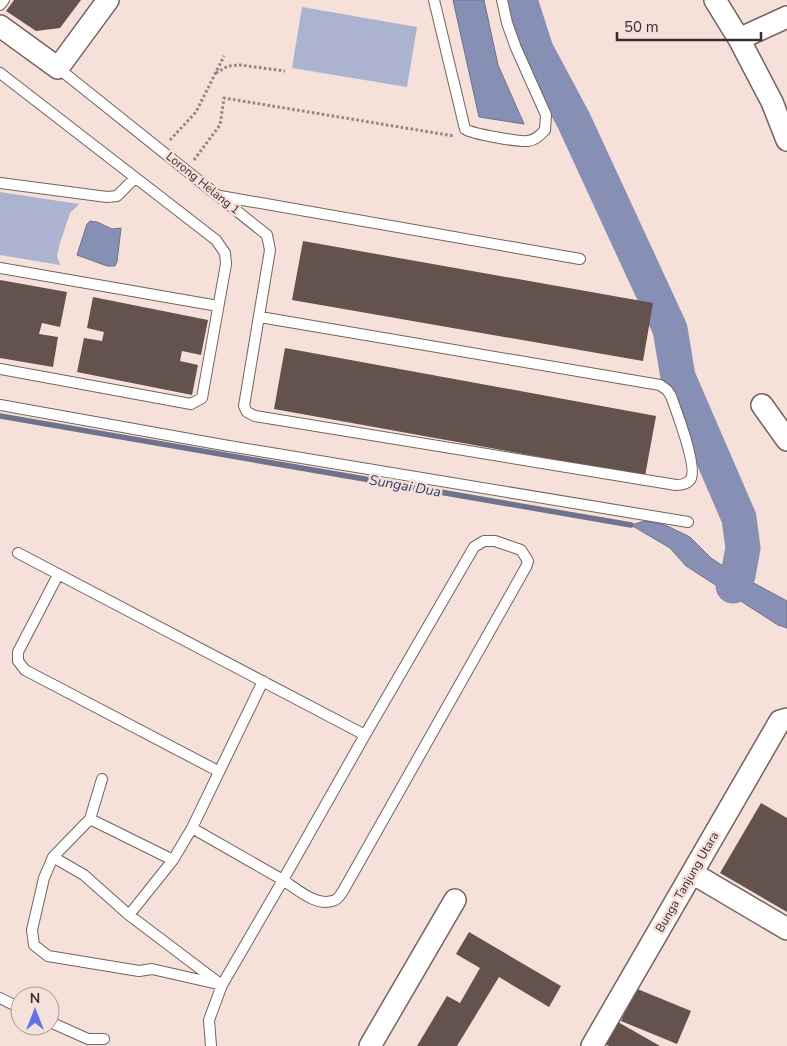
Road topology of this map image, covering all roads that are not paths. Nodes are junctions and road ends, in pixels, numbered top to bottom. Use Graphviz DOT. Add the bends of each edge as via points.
graph roads {
  1 [pos="4,0"];
  2 [pos="108,0"];
  3 [pos="434,0"];
  4 [pos="502,0"];
  5 [pos="715,0"];
  6 [pos="0,5"];
  7 [pos="787,17"];
  8 [pos="0,26"];
  9 [pos="738,39"];
  10 [pos="58,68"];
  11 [pos="0,73"];
  12 [pos="787,140"];
  13 [pos="135,178"];
  14 [pos="0,183"];
  15 [pos="219,196"];
  16 [pos="580,259"];
  17 [pos="0,268"];
  18 [pos="218,306"];
  19 [pos="260,317"];
  20 [pos="0,369"];
  21 [pos="0,405"];
  22 [pos="762,405"];
  23 [pos="787,440"];
  24 [pos="688,522"];
  25 [pos="18,553"];
  26 [pos="58,575"];
  27 [pos="263,681"];
  28 [pos="785,719"];
  29 [pos="365,734"];
  30 [pos="218,771"];
  31 [pos="102,779"];
  32 [pos="90,819"];
  33 [pos="192,828"];
  34 [pos="54,857"];
  35 [pos="173,860"];
  36 [pos="692,873"];
  37 [pos="283,880"];
  38 [pos="455,900"];
  39 [pos="129,915"];
  40 [pos="787,929"];
  41 [pos="222,985"];
  42 [pos="60,1026"];
  43 [pos="104,1039"];
  44 [pos="211,1046"];
  45 [pos="370,1046"];
  46 [pos="592,1046"];
  1 -- 6 [label="lane"];
  2 -- 10 [label="street"];
  3 -- 4 [label="lane" via="463,126 468,132 527,141 545,130 546,115 516,48"];
  5 -- 9 [label="street"];
  7 -- 9 [label="street"];
  8 -- 10 [label="street, Lorong Helang 1"];
  9 -- 12 [label="street" via="772,102"];
  10 -- 15 [label="lane, Lorong Helang 1"];
  11 -- 13 [label="lane"];
  13 -- 14 [label="lane" via="117,196 107,197"];
  13 -- 18 [label="lane" via="216,240 225,253"];
  15 -- 16 [label="lane"];
  15 -- 19 [label="lane, Lorong Helang 1" via="268,235 270,250"];
  17 -- 18 [label="lane"];
  18 -- 20 [label="lane" via="202,398 191,404"];
  19 -- 19 [label="lane, Lorong Helang 1" via="660,385 671,396 691,455 692,476 684,484 676,485 255,416 244,406"];
  21 -- 24 [label="lane"];
  22 -- 23 [label="street"];
  25 -- 26 [label="lane"];
  26 -- 27 [label="lane"];
  26 -- 30 [label="lane" via="18,652 18,662 26,670"];
  27 -- 29 [label="lane"];
  27 -- 30 [label="lane"];
  28 -- 36 [label="street, Bunga Tanjung Utara" via="780,722"];
  29 -- 37 [label="lane"];
  29 -- 37 [label="lane" via="474,547 484,541 495,541 521,550 528,561 526,567 343,892 335,900 324,902 310,898"];
  30 -- 33 [label="lane"];
  31 -- 32 [label="lane"];
  32 -- 34 [label="lane"];
  32 -- 35 [label="lane"];
  33 -- 35 [label="lane"];
  33 -- 37 [label="lane"];
  34 -- 39 [label="lane" via="84,875"];
  34 -- 41 [label="lane" via="44,878 32,930 34,946 48,956 138,971 152,969"];
  35 -- 39 [label="lane"];
  36 -- 40 [label="street"];
  36 -- 46 [label="street, Bunga Tanjung Utara"];
  37 -- 41 [label="lane"];
  38 -- 45 [label="street"];
  39 -- 41 [label="lane"];
  41 -- 44 [label="lane" via="209,1020"];
  42 -- 43 [label="lane" via="88,1039"];
}
